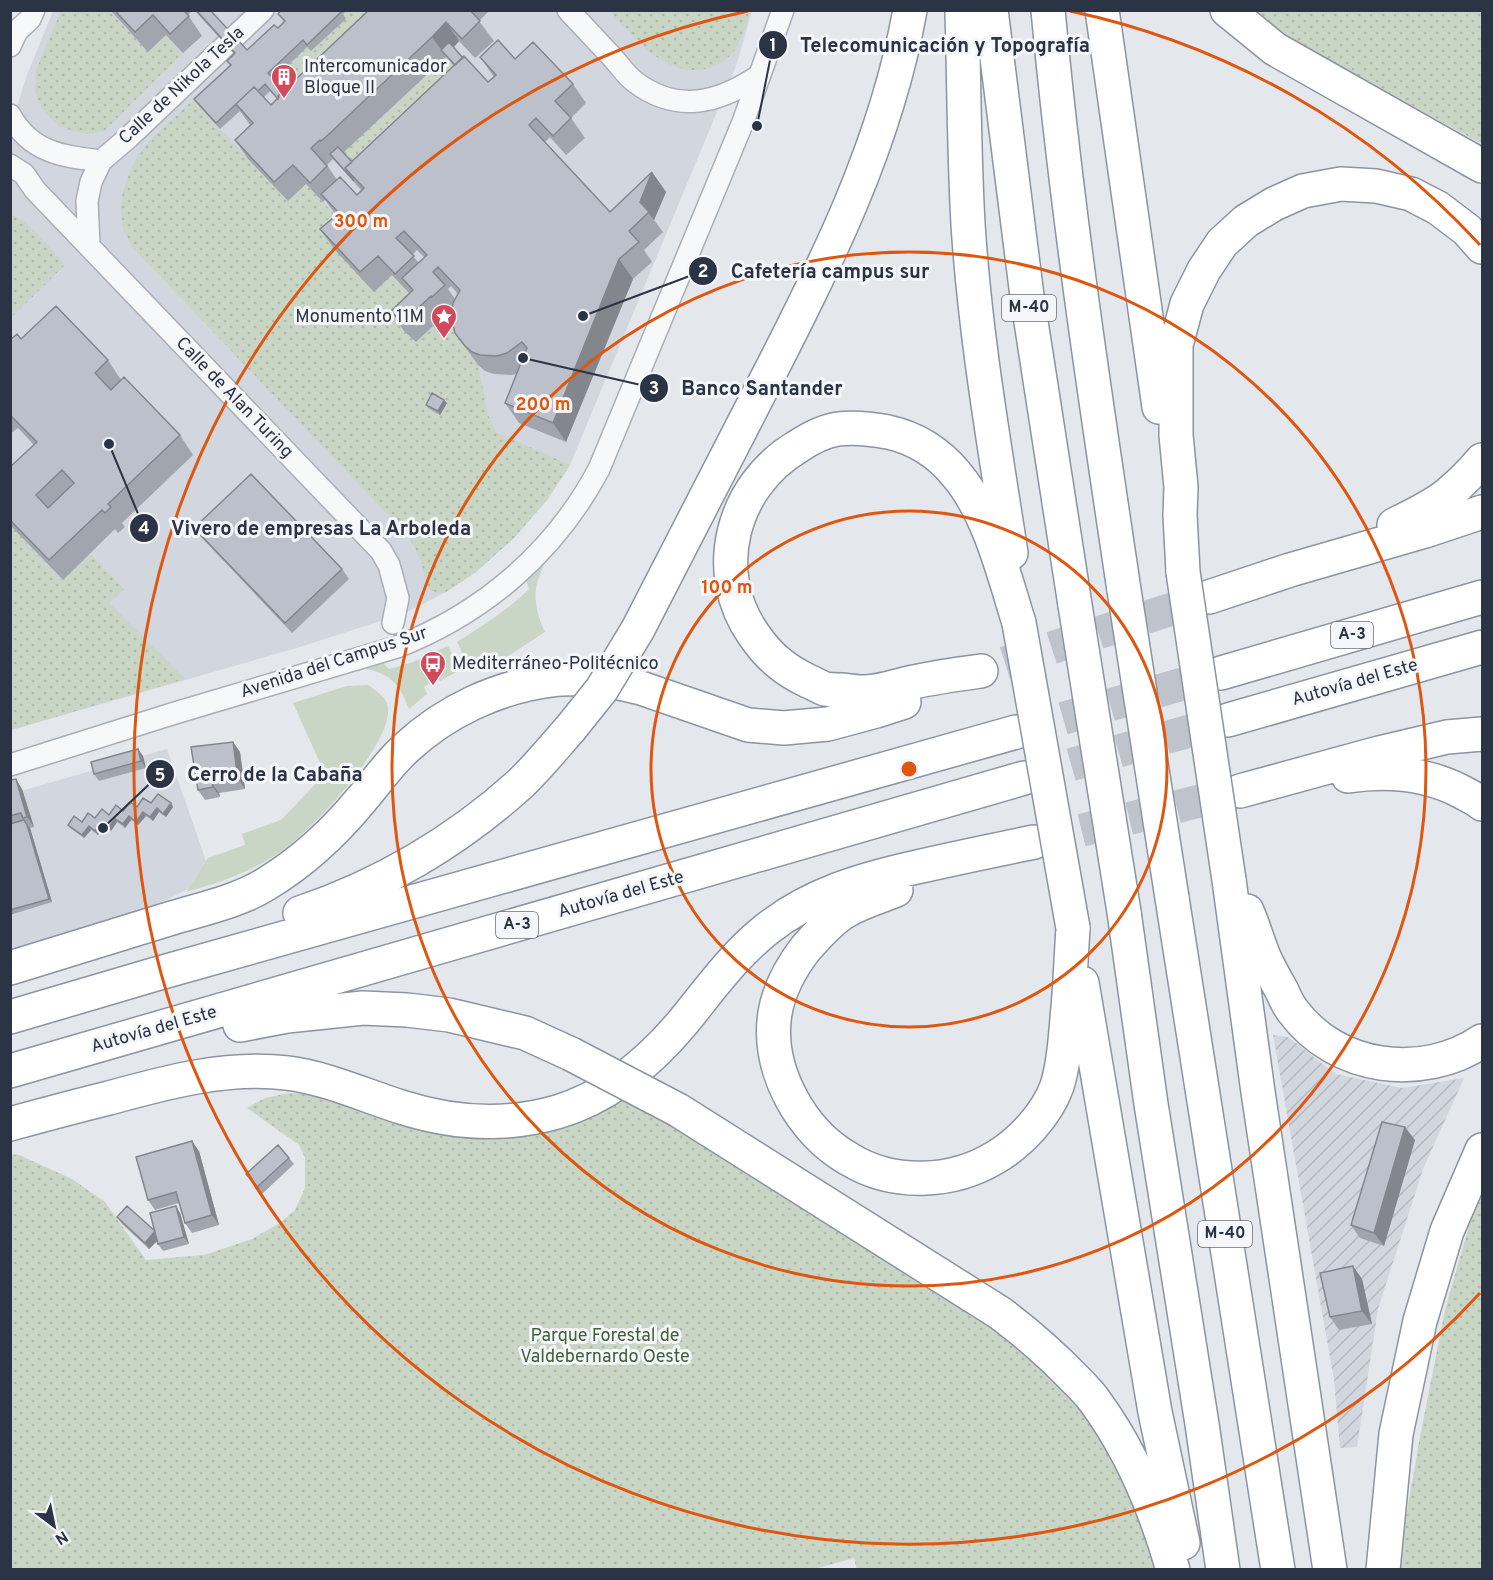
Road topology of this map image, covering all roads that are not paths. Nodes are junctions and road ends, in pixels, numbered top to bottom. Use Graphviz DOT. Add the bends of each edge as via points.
graph roads {
  1 [pos="34,10"];
  2 [pos="263,10"];
  3 [pos="568,10"];
  4 [pos="783,10"];
  5 [pos="910,10"];
  6 [pos="962,10"];
  7 [pos="991,10"];
  8 [pos="1048,10"];
  9 [pos="1102,10"];
  10 [pos="1227,10"];
  11 [pos="15,29"];
  12 [pos="760,75"];
  13 [pos="10,115"];
  14 [pos="101,161"];
  15 [pos="10,165"];
  16 [pos="1482,166"];
  17 [pos="10,183"];
  18 [pos="35,190"];
  19 [pos="89,246"];
  20 [pos="1482,247"];
  21 [pos="1482,460"];
  22 [pos="1482,512"];
  23 [pos="1290,570"];
  24 [pos="1183,572"];
  25 [pos="1209,597"];
  26 [pos="1482,597"];
  27 [pos="393,623"];
  28 [pos="1019,623"];
  29 [pos="1482,647"];
  30 [pos="1221,673"];
  31 [pos="1228,720"];
  32 [pos="1016,732"];
  33 [pos="1482,734"];
  34 [pos="10,765"];
  35 [pos="1024,778"];
  36 [pos="1482,804"];
  37 [pos="1229,880"];
  38 [pos="1072,928"];
  39 [pos="10,968"];
  40 [pos="156,974"];
  41 [pos="10,1017"];
  42 [pos="1482,1041"];
  43 [pos="10,1071"];
  44 [pos="10,1089"];
  45 [pos="10,1124"];
  46 [pos="1482,1150"];
  47 [pos="1482,1166"];
  48 [pos="1447,1231"];
  49 [pos="1173,1569"];
  50 [pos="1188,1569"];
  51 [pos="1223,1569"];
  52 [pos="1278,1569"];
  53 [pos="1330,1569"];
  54 [pos="1383,1569"];
  1 -- 11 [label="street" via="30,19"];
  2 -- 14 [label="street, Calle de Nikola Tesla"];
  3 -- 12 [label="street" via="633,80 650,92 685,102 707,100 735,91"];
  4 -- 12 [label="street, Avenida del Campus Sur"];
  5 -- 40 [label="highway, bridge" via="888,103 838,237 638,629 602,689 522,783 417,861 333,902 224,939"];
  6 -- 28 [label="highway" via="968,223 975,301"];
  7 -- 51 [label="highway, M-40, bridge" via="1028,296"];
  8 -- 52 [label="highway, M-40, bridge" via="1089,360"];
  9 -- 24 [label="highway"];
  10 -- 16 [label="highway" via="1275,49"];
  12 -- 34 [label="street, Avenida del Campus Sur" via="599,469 562,526 529,564 476,606 397,647"];
  13 -- 14 [label="street" via="19,130 47,150"];
  14 -- 19 [label="street, Calle de Nikola Tesla" via="87,201"];
  15 -- 18 [label="street, Calle de Alan Turing" via="24,174"];
  17 -- 18 [label="street"];
  18 -- 19 [label="street, Calle de Alan Turing"];
  19 -- 27 [label="street, Calle de Alan Turing" via="381,551 398,598"];
  20 -- 24 [label="highway" via="1445,213 1411,194 1341,184 1303,191 1274,204 1246,221 1222,243 1187,304 1176,345"];
  21 -- 23 [label="highway" via="1447,495 1424,510"];
  22 -- 23 [label="highway"];
  23 -- 25 [label="highway"];
  24 -- 37 [label="highway, bridge"];
  26 -- 30 [label="highway, A-3"];
  28 -- 38 [label="highway, bridge"];
  28 -- 39 [label="highway" via="984,520 957,475 938,454 896,434 874,429 837,429 811,438 786,454 759,479 742,508 730,547 731,579 747,626 764,651 789,672 826,689 867,692 993,667 876,711 828,724 784,728 748,725 641,688 604,681 553,680 513,687 474,701 404,749 315,850 263,886 199,910"];
  29 -- 31 [label="highway, Autovía del Este"];
  32 -- 40 [label="highway"];
  33 -- 36 [label="highway" via="1447,737 1378,753 1254,788 1390,773 1422,776 1451,786"];
  35 -- 43 [label="highway, Autovía del Este / A-3"];
  37 -- 42 [label="highway" via="1292,1010 1308,1030 1331,1045 1373,1063 1399,1066 1429,1064"];
  37 -- 53 [label="highway"];
  38 -- 45 [label="highway" via="1064,1058 1056,1088 1039,1118 1002,1154 967,1171 942,1177 896,1176 870,1170 828,1145 800,1112 787,1089 774,1039 775,1012 797,960 818,934 845,911 899,888 1034,842 846,885 791,912 744,949 674,1032 636,1070 588,1100 557,1112 520,1120 471,1122 434,1117 343,1086 288,1073 222,1072 161,1083"];
  38 -- 50 [label="highway" via="1155,1412"];
  40 -- 41 [label="highway"];
  44 -- 49 [label="highway, bridge" via="210,1031 287,1016 363,1008 406,1010 449,1015 525,1033 678,1110 1028,1334 1094,1399 1117,1435 1157,1520"];
  46 -- 48 [label="highway"];
  47 -- 48 [label="highway"];
  48 -- 54 [label="highway" via="1420,1322 1396,1434"];
}
